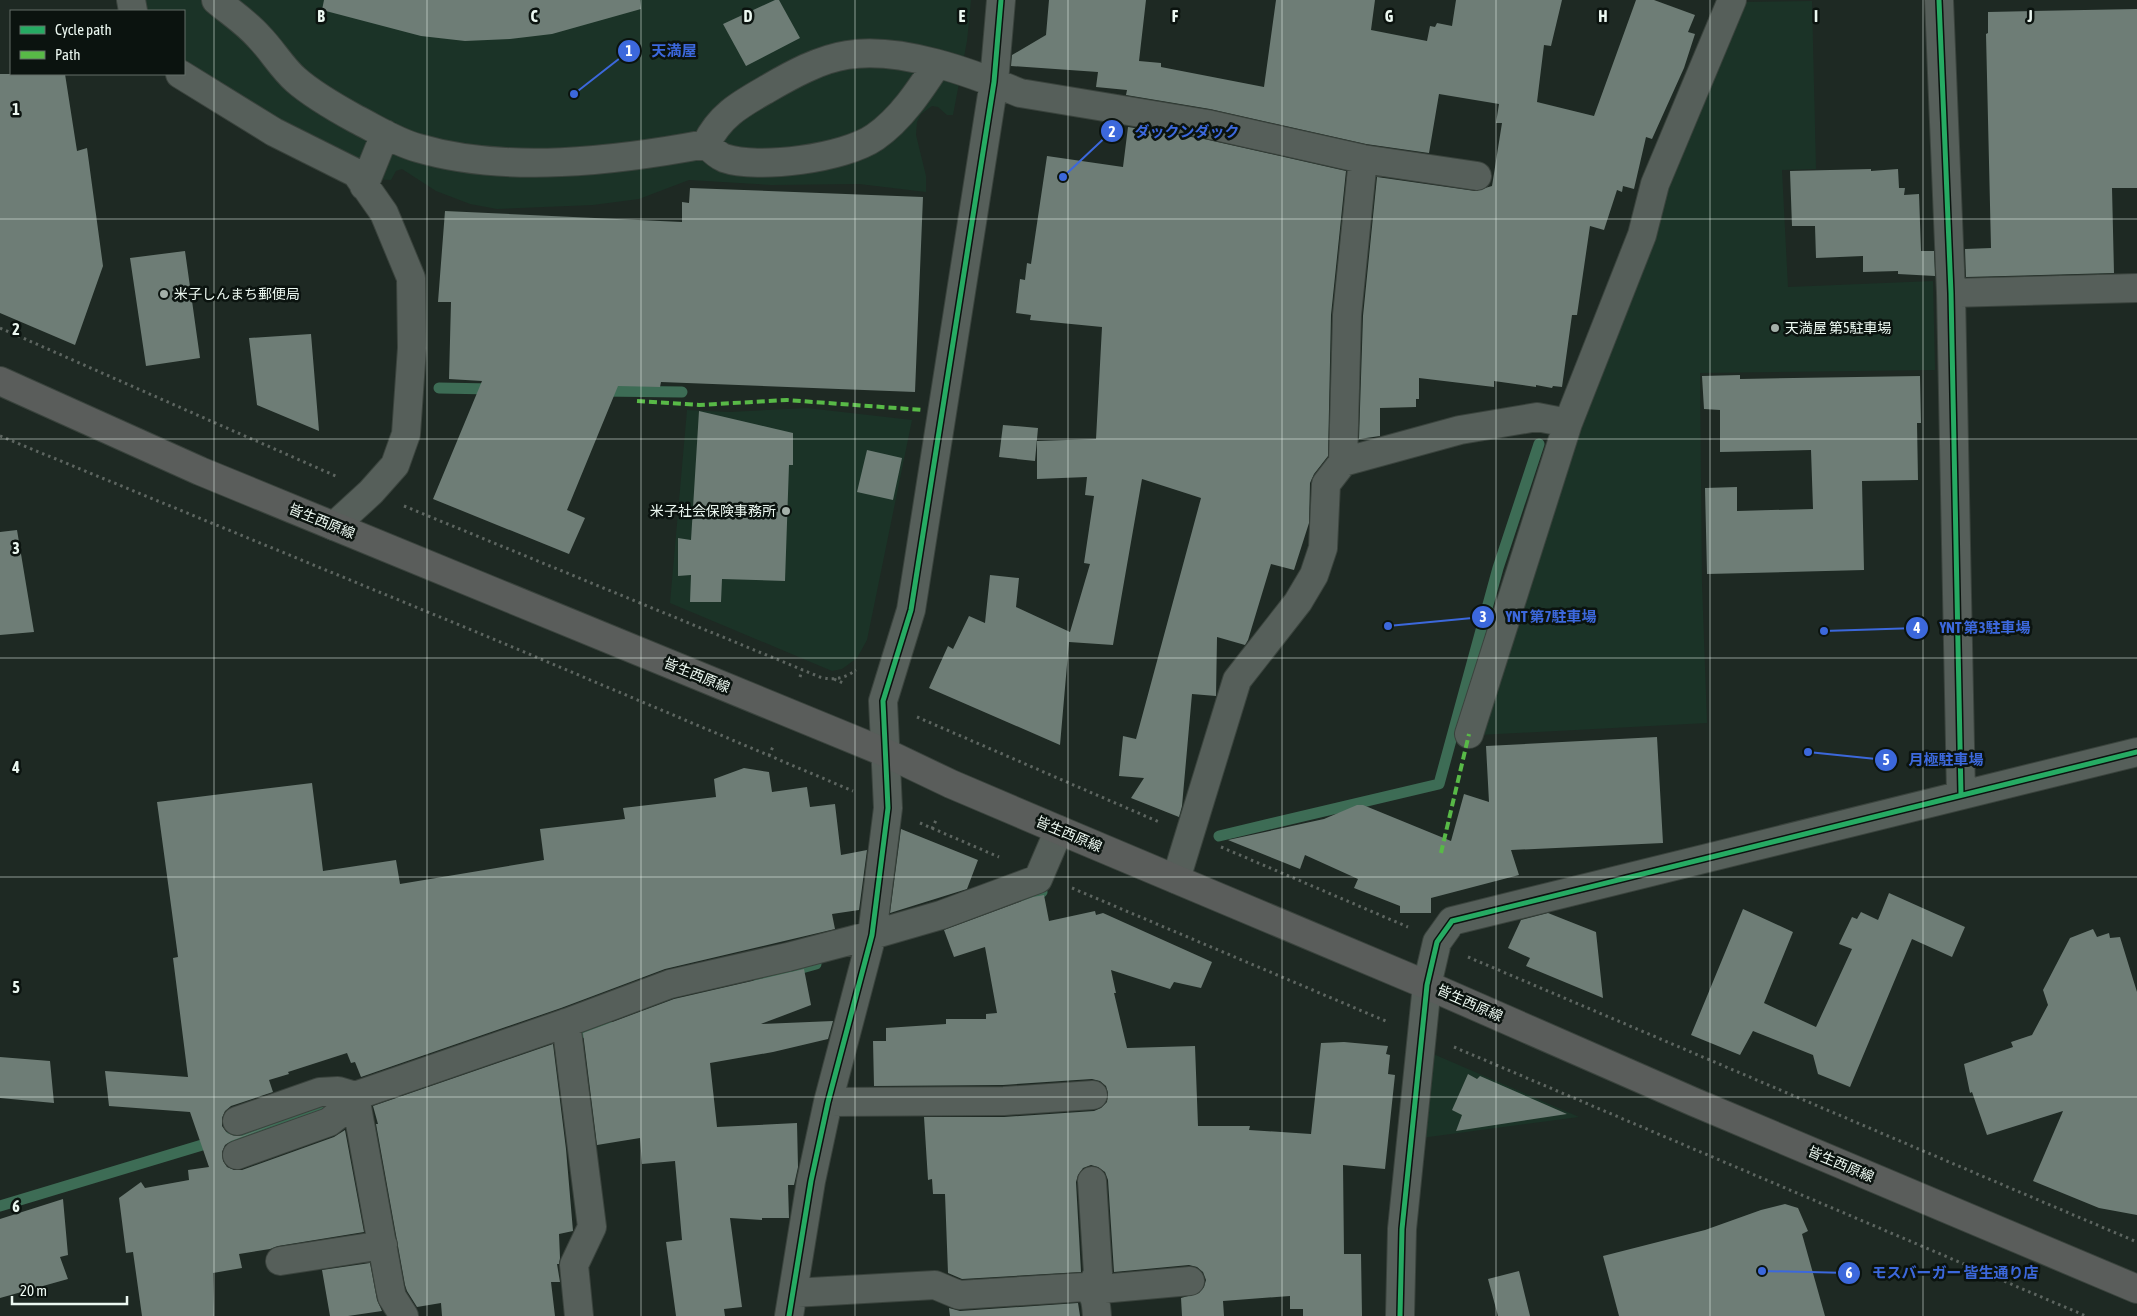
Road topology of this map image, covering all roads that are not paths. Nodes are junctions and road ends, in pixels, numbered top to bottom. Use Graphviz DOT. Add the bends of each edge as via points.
graph roads {
  1 [pos="216,0"];
  2 [pos="1001,0"];
  3 [pos="1732,0"];
  4 [pos="1939,0"];
  5 [pos="937,64"];
  6 [pos="182,75"];
  7 [pos="994,82"];
  8 [pos="385,134"];
  9 [pos="706,144"];
  10 [pos="1363,159"];
  11 [pos="1477,176"];
  12 [pos="364,186"];
  13 [pos="2137,288"];
  14 [pos="1951,293"];
  15 [pos="0,381"];
  16 [pos="1568,423"];
  17 [pos="1343,462"];
  18 [pos="334,526"];
  19 [pos="1469,734"];
  20 [pos="884,752"];
  21 [pos="2137,752"];
  22 [pos="1962,795"];
  23 [pos="1059,830"];
  24 [pos="1176,879"];
  25 [pos="872,935"];
  26 [pos="1427,984"];
  27 [pos="566,1023"];
  28 [pos="1093,1095"];
  29 [pos="356,1096"];
  30 [pos="828,1102"];
  31 [pos="237,1121"];
  32 [pos="237,1155"];
  33 [pos="1092,1181"];
  34 [pos="383,1245"];
  35 [pos="280,1261"];
  36 [pos="1190,1281"];
  37 [pos="2137,1288"];
  38 [pos="1090,1290"];
  39 [pos="791,1304"];
  40 [pos="404,1316"];
  41 [pos="579,1316"];
  42 [pos="1097,1316"];
  43 [pos="1400,1316"];
  1 -- 8 [label="street" via="258,35 296,80 337,108"];
  2 -- 7 [label="street"];
  3 -- 16 [label="street" via="1655,184 1642,235"];
  4 -- 14 [label="street"];
  5 -- 7 [label="street"];
  5 -- 9 [label="street" via="874,53 847,55 824,62 745,101 717,123"];
  5 -- 9 [label="street" via="894,119 875,137 850,148 770,164 724,158"];
  6 -- 12 [label="street" via="274,132 356,173"];
  7 -- 10 [label="street" via="1020,93 1207,124"];
  7 -- 20 [label="street" via="911,610 882,701"];
  8 -- 9 [label="street" via="442,154 476,161 514,163 654,154"];
  8 -- 12 [label="street"];
  10 -- 11 [label="street"];
  10 -- 17 [label="street" via="1347,315"];
  12 -- 18 [label="street" via="384,213 411,278 412,348 406,434 395,466"];
  13 -- 14 [label="street"];
  14 -- 22 [label="street"];
  15 -- 18 [label="main road, 皆生西原線" via="200,471"];
  16 -- 17 [label="street" via="1537,417 1460,430"];
  16 -- 19 [label="street"];
  17 -- 24 [label="street" via="1326,484 1323,548 1314,575 1298,602 1237,680"];
  18 -- 20 [label="main road, 皆生西原線"];
  20 -- 23 [label="main road, 皆生西原線"];
  20 -- 25 [label="street" via="888,808"];
  21 -- 22 [label="street"];
  22 -- 26 [label="street" via="1452,921 1437,942"];
  23 -- 24 [label="main road, 皆生西原線"];
  23 -- 25 [label="street" via="1038,879 941,915"];
  24 -- 26 [label="main road, 皆生西原線"];
  25 -- 27 [label="street" via="670,984"];
  25 -- 30 [label="street"];
  26 -- 37 [label="main road, 皆生西原線" via="1704,1106"];
  26 -- 43 [label="street" via="1402,1229"];
  27 -- 29 [label="street"];
  27 -- 41 [label="street" via="592,1227 574,1265"];
  28 -- 30 [label="street" via="1004,1102"];
  29 -- 31 [label="street" via="338,1091 320,1092"];
  29 -- 32 [label="street" via="329,1122"];
  29 -- 34 [label="street"];
  30 -- 39 [label="street"];
  33 -- 38 [label="street" via="1098,1273"];
  34 -- 35 [label="street"];
  34 -- 40 [label="street" via="392,1297"];
  36 -- 38 [label="street"];
  38 -- 39 [label="street" via="1079,1286 960,1295 935,1285"];
  38 -- 42 [label="street"];
}
